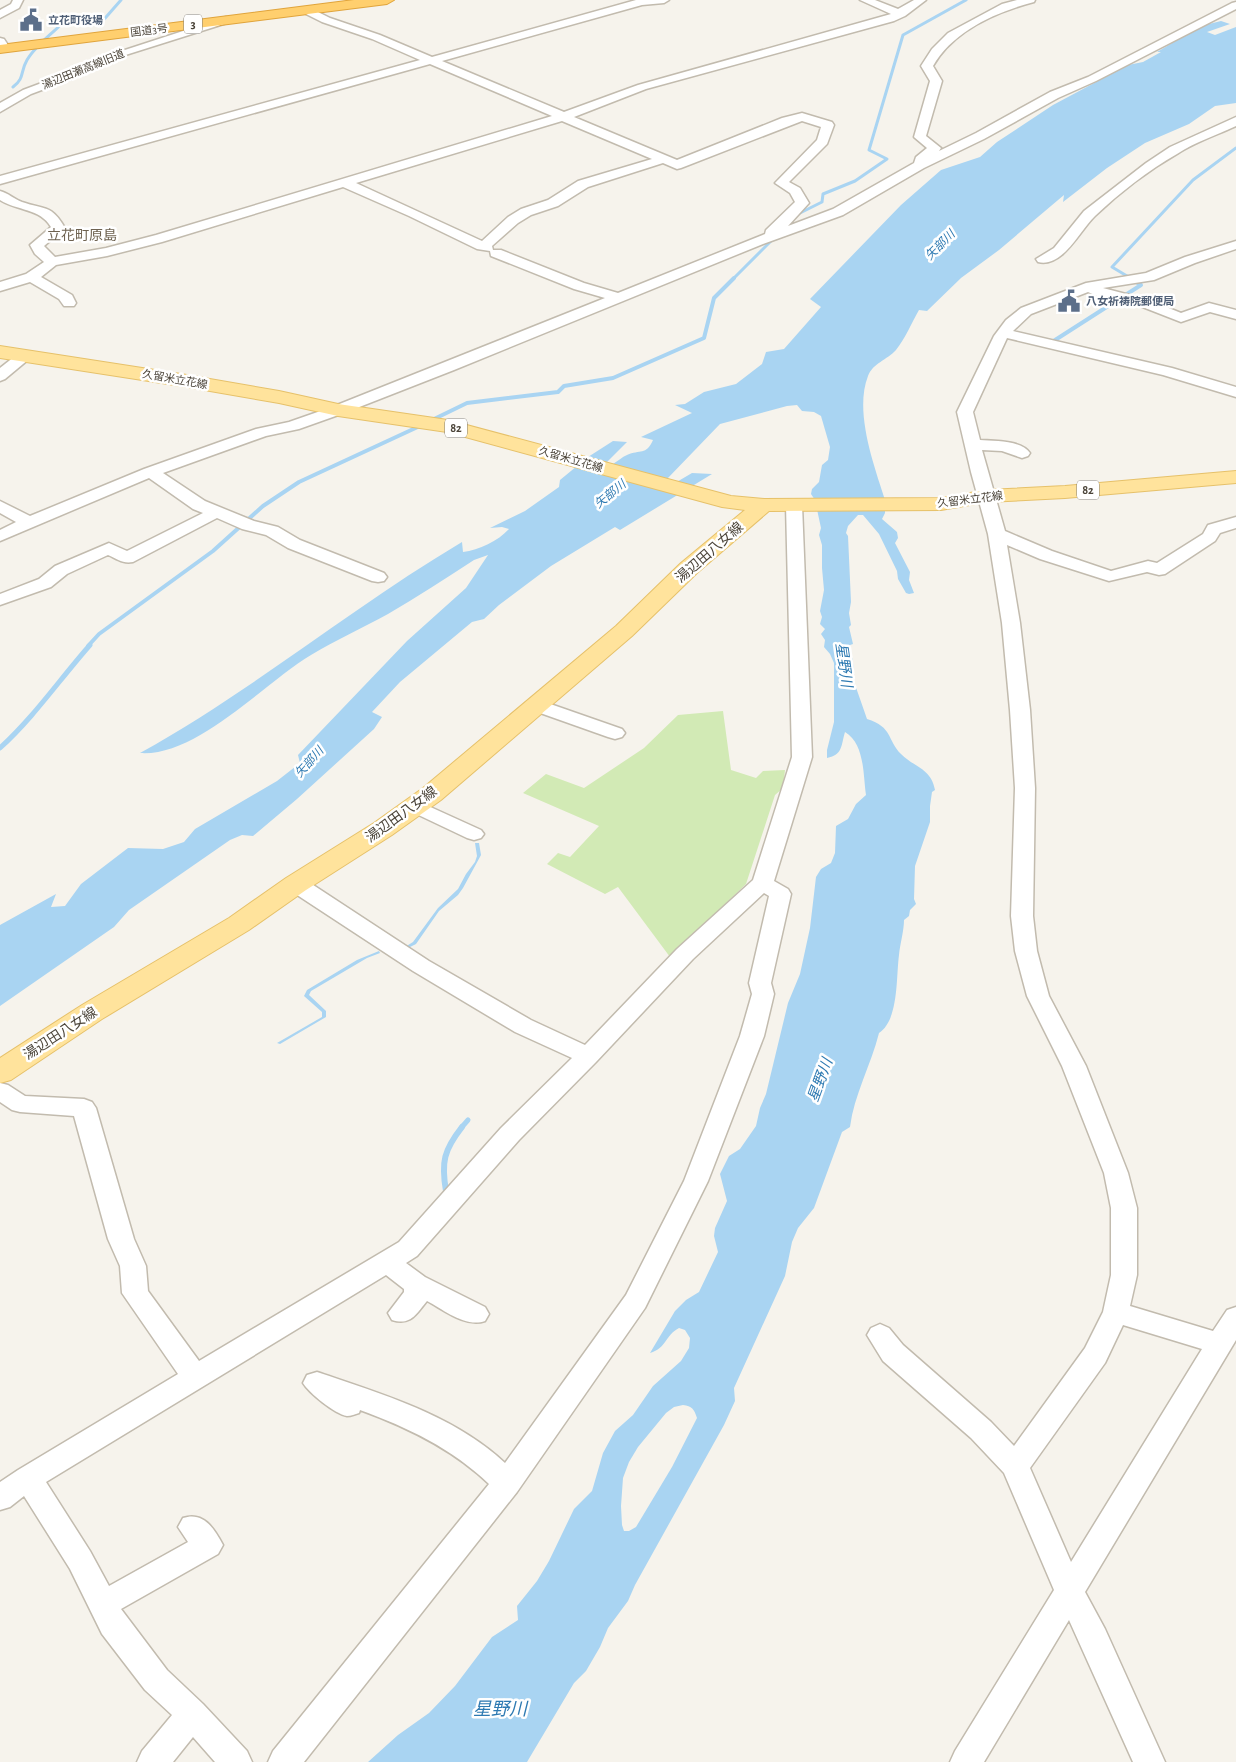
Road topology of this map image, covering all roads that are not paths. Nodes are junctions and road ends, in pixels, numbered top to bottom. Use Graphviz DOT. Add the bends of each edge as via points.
graph roads {
  1 [pos="18,0"];
  2 [pos="387,0"];
  3 [pos="664,0"];
  4 [pos="865,0"];
  5 [pos="921,0"];
  6 [pos="1030,0"];
  7 [pos="364,1"];
  8 [pos="1236,5"];
  9 [pos="306,10"];
  10 [pos="901,14"];
  11 [pos="0,15"];
  12 [pos="226,20"];
  13 [pos="2,46"];
  14 [pos="432,61"];
  15 [pos="0,108"];
  16 [pos="565,116"];
  17 [pos="1236,121"];
  18 [pos="668,161"];
  19 [pos="920,165"];
  20 [pos="0,180"];
  21 [pos="344,183"];
  22 [pos="0,195"];
  23 [pos="767,239"];
  24 [pos="1236,245"];
  25 [pos="488,249"];
  26 [pos="1043,259"];
  27 [pos="52,262"];
  28 [pos="31,277"];
  29 [pos="0,287"];
  30 [pos="1087,287"];
  31 [pos="619,298"];
  32 [pos="69,303"];
  33 [pos="1236,315"];
  34 [pos="1003,334"];
  35 [pos="0,352"];
  36 [pos="24,356"];
  37 [pos="0,376"];
  38 [pos="1236,392"];
  39 [pos="338,410"];
  40 [pos="972,445"];
  41 [pos="1022,454"];
  42 [pos="150,472"];
  43 [pos="1236,477"];
  44 [pos="987,496"];
  45 [pos="764,505"];
  46 [pos="798,505"];
  47 [pos="0,506"];
  48 [pos="217,512"];
  49 [pos="1236,522"];
  50 [pos="30,523"];
  51 [pos="997,534"];
  52 [pos="0,536"];
  53 [pos="378,577"];
  54 [pos="0,600"];
  55 [pos="536,705"];
  56 [pos="615,733"];
  57 [pos="415,806"];
  58 [pos="474,834"];
  59 [pos="763,883"];
  60 [pos="296,884"];
  61 [pos="588,1056"];
  62 [pos="0,1072"];
  63 [pos="0,1091"];
  64 [pos="387,1262"];
  65 [pos="416,1284"];
  66 [pos="1116,1312"];
  67 [pos="401,1313"];
  68 [pos="476,1314"];
  69 [pos="1236,1317"];
  70 [pos="880,1335"];
  71 [pos="1220,1344"];
  72 [pos="195,1376"];
  73 [pos="349,1405"];
  74 [pos="1015,1466"];
  75 [pos="28,1478"];
  76 [pos="507,1483"];
  77 [pos="0,1498"];
  78 [pos="193,1527"];
  79 [pos="1070,1592"];
  80 [pos="103,1604"];
  81 [pos="192,1714"];
  82 [pos="153,1762"];
  83 [pos="236,1762"];
  84 [pos="284,1762"];
  85 [pos="966,1762"];
  86 [pos="1149,1762"];
  1 -- 11 [label="street" via="15,6"];
  2 -- 7 [label="highway, 国道3号 / 3"];
  3 -- 14 [label="street" via="641,2"];
  4 -- 10 [label="street"];
  5 -- 10 [label="street"];
  6 -- 19 [label="street" via="1006,6 965,27 936,51 927,66 936,81 920,137 935,148 920,160"];
  7 -- 9 [label="highway, 国道3号 / 3"];
  8 -- 19 [label="street"];
  9 -- 12 [label="highway, 国道3号 / 3"];
  9 -- 14 [label="street"];
  10 -- 16 [label="street" via="890,20 642,87"];
  12 -- 13 [label="highway, 国道3号 / 3"];
  12 -- 15 [label="street, 湯辺田瀬高線旧道" via="112,56 27,92"];
  14 -- 16 [label="street"];
  14 -- 20 [label="street"];
  16 -- 18 [label="street"];
  16 -- 21 [label="street"];
  17 -- 26 [label="street" via="1174,150 1150,166 1089,214 1059,251"];
  18 -- 23 [label="street" via="677,165 802,117 828,125 823,141 780,183 795,191 802,203 779,228 766,236"];
  18 -- 25 [label="street" via="583,184 513,220"];
  19 -- 23 [label="street" via="838,212"];
  21 -- 25 [label="street"];
  21 -- 27 [label="street" via="157,239"];
  22 -- 27 [label="street" via="52,216 58,228 37,245"];
  23 -- 31 [label="street"];
  24 -- 30 [label="street" via="1149,277"];
  25 -- 31 [label="street" via="579,286"];
  27 -- 28 [label="street"];
  28 -- 29 [label="street"];
  28 -- 32 [label="street" via="67,298"];
  30 -- 33 [label="street" via="1144,303 1181,318 1209,307"];
  30 -- 34 [label="street" via="1026,311"];
  31 -- 39 [label="street"];
  34 -- 38 [label="street" via="1166,371"];
  34 -- 40 [label="street" via="965,412"];
  35 -- 36 [label="main road, 久留米立花線 / 82"];
  36 -- 37 [label="street"];
  36 -- 39 [label="main road, 久留米立花線 / 82" via="181,380"];
  39 -- 42 [label="street" via="293,426 262,432"];
  39 -- 45 [label="main road, 久留米立花線 / 82" via="448,426 696,494"];
  40 -- 41 [label="street" via="1004,446"];
  40 -- 44 [label="street"];
  42 -- 48 [label="street" via="199,505"];
  42 -- 50 [label="street"];
  43 -- 44 [label="main road, 久留米立花線 / 82"];
  44 -- 46 [label="main road, 久留米立花線 / 82" via="940,504"];
  44 -- 51 [label="street"];
  45 -- 46 [label="main road, 久留米立花線 / 82"];
  45 -- 55 [label="main road, 湯辺田八女線" via="688,568 624,631"];
  46 -- 59 [label="street" via="802,757"];
  47 -- 50 [label="street"];
  48 -- 53 [label="street"];
  48 -- 54 [label="street" via="127,558 109,548 61,570 44,582"];
  49 -- 51 [label="street" via="1214,529 1209,538 1159,570 1148,566 1115,576 1046,555"];
  50 -- 52 [label="street"];
  51 -- 66 [label="street" via="1020,710 1025,788 1022,916 1026,951 1038,996 1074,1066 1116,1173 1124,1208 1124,1275"];
  55 -- 56 [label="street"];
  55 -- 57 [label="main road, 湯辺田八女線"];
  57 -- 58 [label="street"];
  57 -- 60 [label="main road, 湯辺田八女線"];
  59 -- 61 [label="street" via="685,954"];
  59 -- 76 [label="street" via="780,894 760,983 763,994 752,1036 696,1181 636,1301"];
  60 -- 61 [label="street" via="421,966 523,1026"];
  60 -- 62 [label="main road, 湯辺田八女線" via="239,924 92,1012"];
  61 -- 64 [label="street" via="510,1134 408,1249"];
  63 -- 72 [label="street" via="20,1104 84,1108 120,1239 133,1266 135,1293"];
  64 -- 65 [label="street"];
  64 -- 72 [label="street"];
  65 -- 67 [label="street" via="418,1294"];
  65 -- 68 [label="street"];
  66 -- 71 [label="street"];
  66 -- 74 [label="street" via="1094,1355"];
  69 -- 71 [label="street"];
  70 -- 74 [label="street" via="893,1353 982,1430"];
  71 -- 79 [label="street"];
  72 -- 75 [label="street"];
  73 -- 76 [label="street" via="317,1383 430,1427 470,1450"];
  74 -- 79 [label="street"];
  75 -- 77 [label="street"];
  75 -- 80 [label="street" via="80,1560"];
  76 -- 84 [label="street"];
  78 -- 80 [label="street" via="208,1546"];
  79 -- 85 [label="street"];
  79 -- 86 [label="street"];
  80 -- 81 [label="street" via="113,1624 156,1680"];
  81 -- 82 [label="street"];
  81 -- 83 [label="street"];
}
